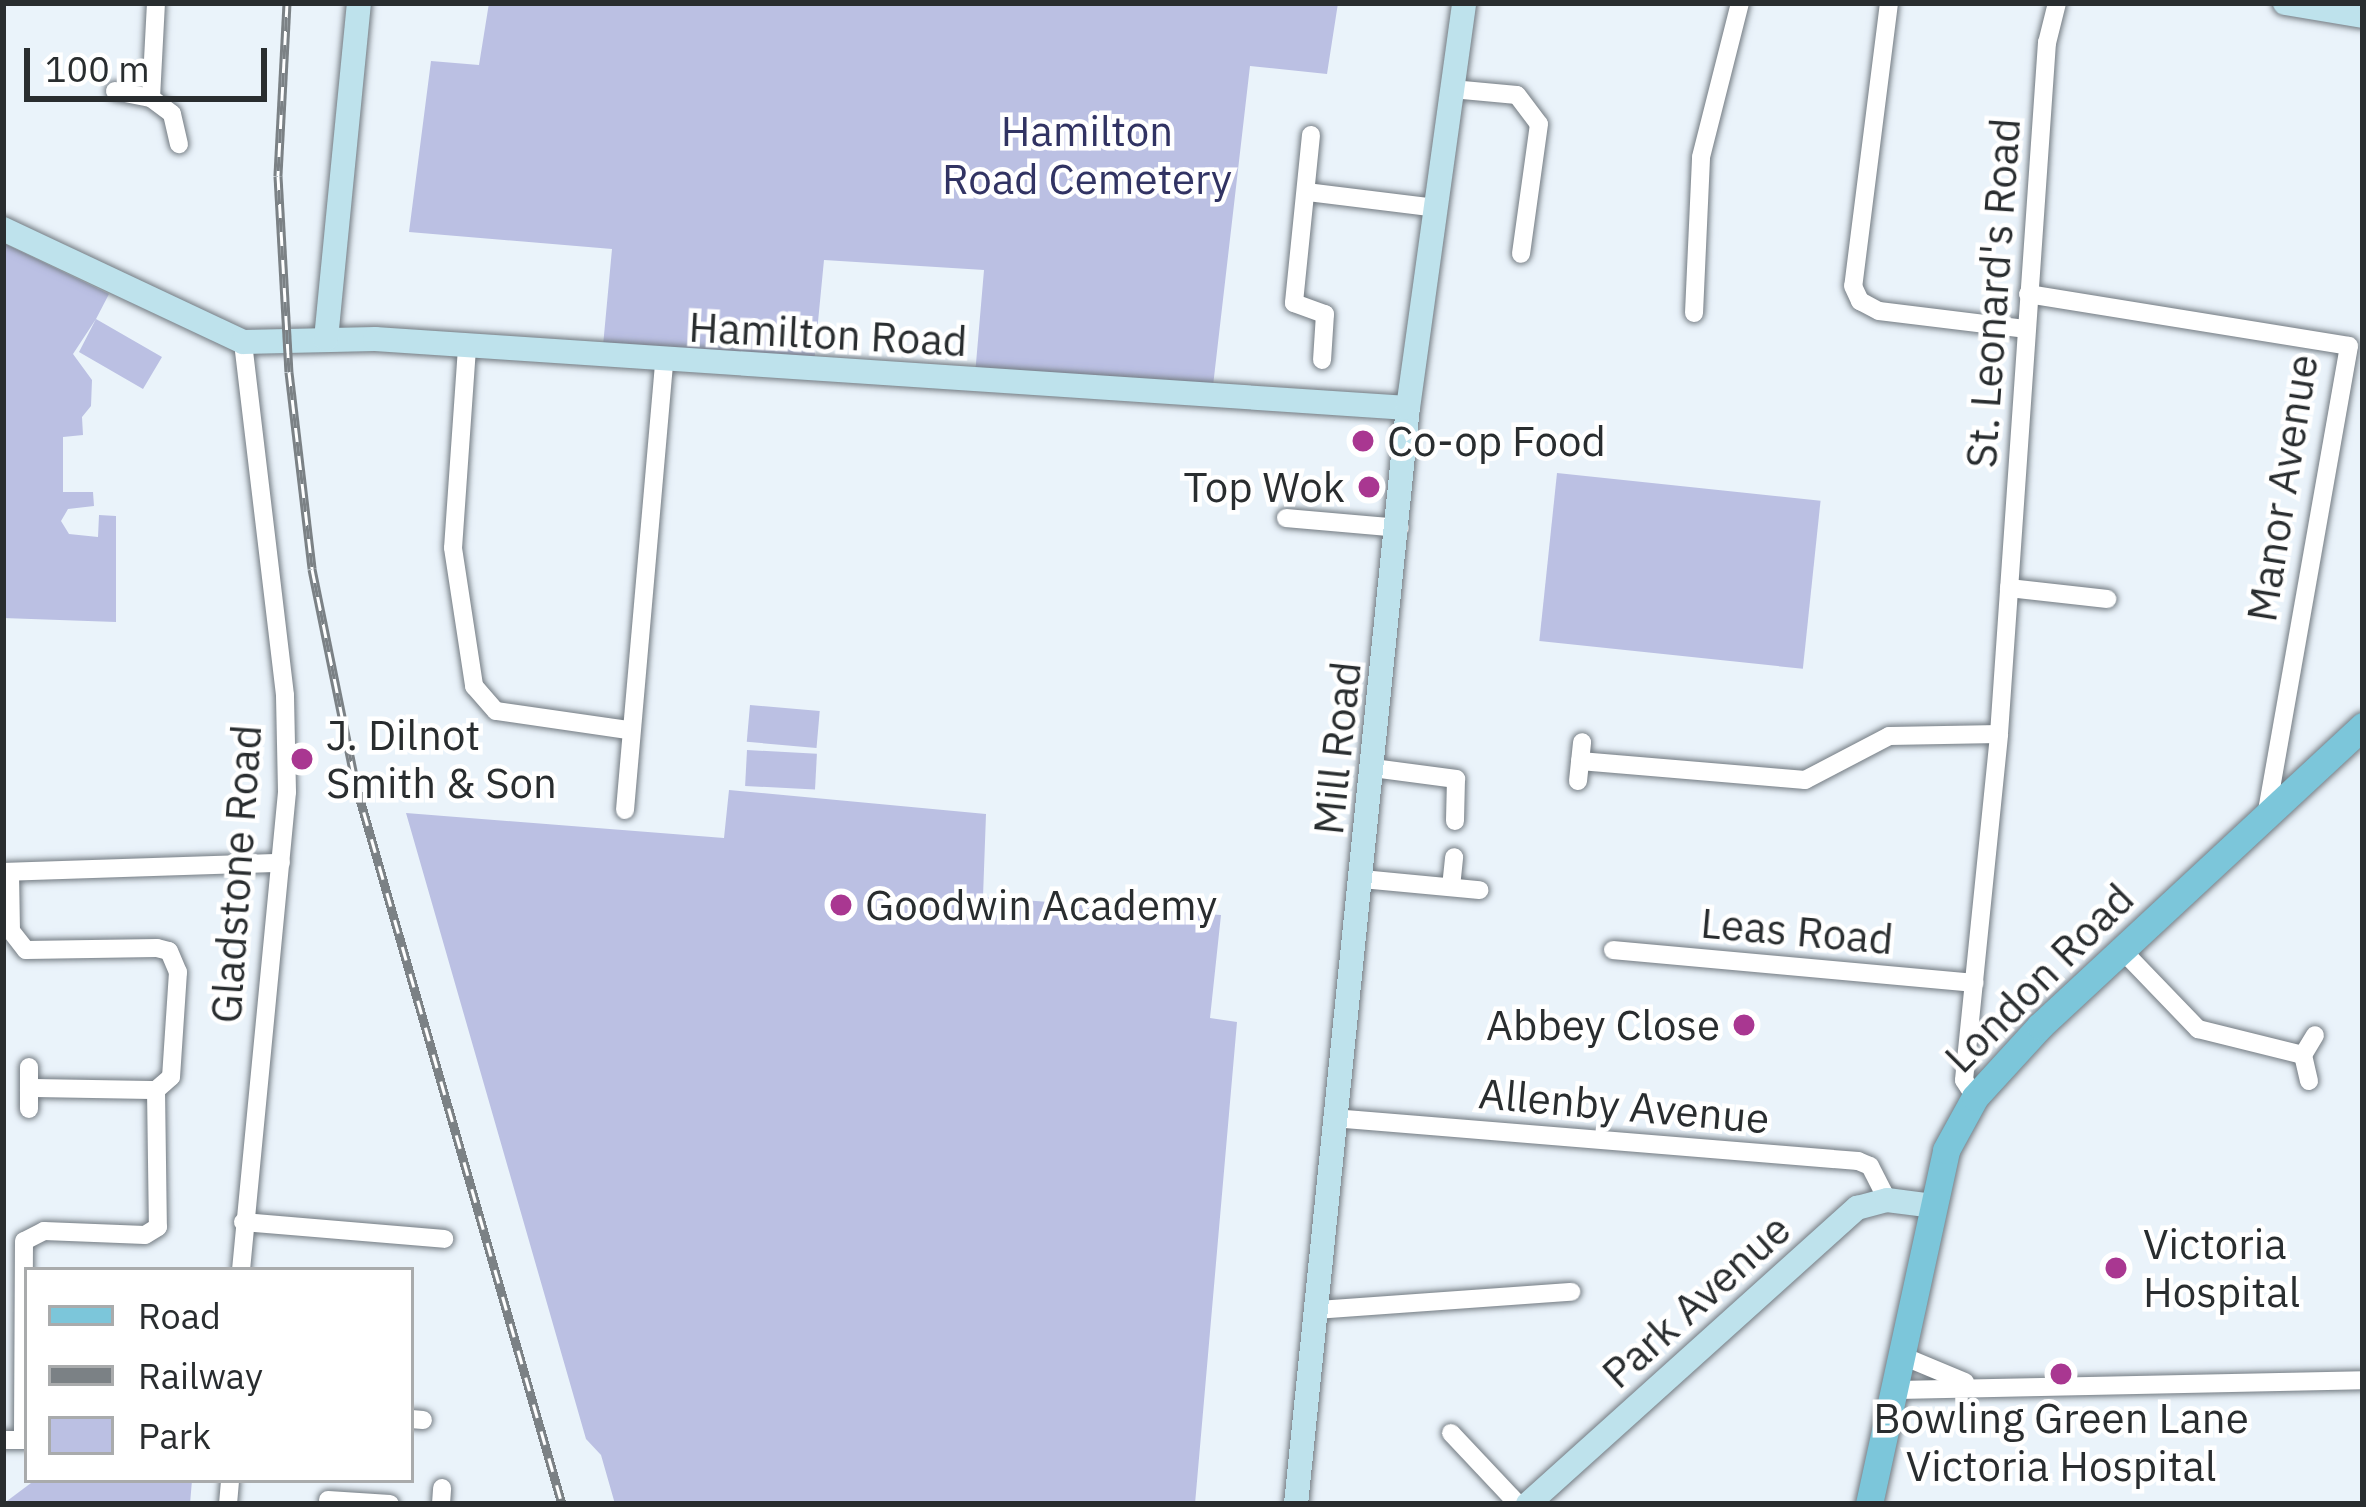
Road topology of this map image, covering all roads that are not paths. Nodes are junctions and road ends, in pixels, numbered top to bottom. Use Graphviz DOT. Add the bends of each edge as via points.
graph roads {
  1 [pos="156,3"];
  2 [pos="359,3"];
  3 [pos="1464,3"];
  4 [pos="1740,3"];
  5 [pos="1889,3"];
  6 [pos="2057,3"];
  7 [pos="2285,3"];
  8 [pos="2363,16"];
  9 [pos="1452,89"];
  10 [pos="115,91"];
  11 [pos="151,98"];
  12 [pos="1311,135"];
  13 [pos="179,144"];
  14 [pos="1307,192"];
  15 [pos="1437,208"];
  16 [pos="3,229"];
  17 [pos="1521,254"];
  18 [pos="2028,294"];
  19 [pos="1694,313"];
  20 [pos="2025,329"];
  21 [pos="326,339"];
  22 [pos="243,342"];
  23 [pos="467,348"];
  24 [pos="1322,360"];
  25 [pos="664,364"];
  26 [pos="1408,408"];
  27 [pos="1286,518"];
  28 [pos="1400,528"];
  29 [pos="2009,588"];
  30 [pos="2107,599"];
  31 [pos="2363,726"];
  32 [pos="628,730"];
  33 [pos="1999,734"];
  34 [pos="1580,762"];
  35 [pos="1373,768"];
  36 [pos="626,810"];
  37 [pos="2266,815"];
  38 [pos="1455,820"];
  39 [pos="1454,857"];
  40 [pos="281,862"];
  41 [pos="6,873"];
  42 [pos="1362,879"];
  43 [pos="1451,887"];
  44 [pos="1479,890"];
  45 [pos="1613,950"];
  46 [pos="2122,950"];
  47 [pos="1974,983"];
  48 [pos="2315,1035"];
  49 [pos="2303,1055"];
  50 [pos="2309,1081"];
  51 [pos="156,1090"];
  52 [pos="1975,1097"];
  53 [pos="29,1109"];
  54 [pos="1333,1118"];
  55 [pos="1887,1200"];
  56 [pos="1933,1206"];
  57 [pos="243,1222"];
  58 [pos="444,1239"];
  59 [pos="241,1267"];
  60 [pos="1571,1292"];
  61 [pos="1317,1310"];
  62 [pos="1905,1357"];
  63 [pos="2363,1380"];
  64 [pos="1969,1384"];
  65 [pos="1898,1390"];
  66 [pos="1451,1433"];
  67 [pos="18,1440"];
  68 [pos="328,1500"];
  69 [pos="350,1502"];
  70 [pos="390,1504"];
  71 [pos="1296,1504"];
  72 [pos="1518,1504"];
  73 [pos="1528,1504"];
  74 [pos="1868,1504"];
  1 -- 11 [label="street"];
  2 -- 21 [label="street"];
  3 -- 9 [label="street, Mill Road"];
  4 -- 19 [label="street" via="1704,139"];
  5 -- 20 [label="street" via="1853,286 1860,302 1879,311"];
  6 -- 18 [label="street, St. Leonard's Road"];
  7 -- 8 [label="street"];
  9 -- 15 [label="street, Mill Road"];
  9 -- 17 [label="street" via="1517,94 1539,124"];
  10 -- 11 [label="street"];
  11 -- 13 [label="street" via="172,114"];
  12 -- 14 [label="street"];
  14 -- 15 [label="street"];
  14 -- 24 [label="street" via="1294,303 1324,314"];
  15 -- 26 [label="street, Mill Road"];
  16 -- 22 [label="street"];
  18 -- 20 [label="street, St. Leonard's Road"];
  18 -- 37 [label="street, Manor Avenue" via="2349,346"];
  20 -- 29 [label="street, St. Leonard's Road"];
  21 -- 22 [label="street, Hamilton Road"];
  21 -- 23 [label="street, Hamilton Road"];
  22 -- 40 [label="street, Gladstone Road" via="285,695"];
  23 -- 25 [label="street, Hamilton Road"];
  23 -- 32 [label="street" via="453,548 474,686 496,711"];
  25 -- 26 [label="street, Hamilton Road"];
  25 -- 32 [label="street"];
  26 -- 28 [label="street, Mill Road"];
  27 -- 28 [label="street"];
  28 -- 35 [label="street, Mill Road"];
  29 -- 30 [label="street"];
  29 -- 33 [label="street, St. Leonard's Road"];
  31 -- 37 [label="main road, London Road"];
  32 -- 36 [label="street"];
  33 -- 34 [label="street" via="1888,736 1805,780"];
  33 -- 47 [label="street, St. Leonard's Road"];
  35 -- 38 [label="street" via="1456,779"];
  35 -- 42 [label="street, Mill Road"];
  37 -- 46 [label="main road, London Road"];
  39 -- 43 [label="street"];
  40 -- 41 [label="street"];
  40 -- 57 [label="street, Gladstone Road"];
  41 -- 51 [label="street" via="11,931 26,950 157,948 177,960 171,1077"];
  42 -- 43 [label="street"];
  42 -- 54 [label="street, Mill Road"];
  43 -- 44 [label="street"];
  45 -- 47 [label="street, Leas Road"];
  46 -- 49 [label="street" via="2198,1029"];
  46 -- 52 [label="main road, London Road"];
  47 -- 52 [label="street, St. Leonard's Road" via="1964,1080"];
  48 -- 49 [label="street"];
  49 -- 50 [label="street"];
  51 -- 53 [label="street" via="29,1077"];
  51 -- 67 [label="street" via="158,1226 145,1234 44,1231 24,1241"];
  52 -- 56 [label="main road, London Road" via="1946,1150"];
  54 -- 55 [label="street, Allenby Avenue" via="1858,1160 1870,1166"];
  54 -- 61 [label="street, Mill Road"];
  55 -- 56 [label="street"];
  55 -- 73 [label="street, Park Avenue" via="1857,1208"];
  56 -- 62 [label="main road, London Road"];
  57 -- 58 [label="street"];
  57 -- 59 [label="street, Gladstone Road"];
  60 -- 61 [label="street" via="1504,1309"];
  61 -- 71 [label="street, Mill Road"];
  62 -- 64 [label="street"];
  62 -- 65 [label="main road, London Road"];
  63 -- 64 [label="street"];
  64 -- 65 [label="street"];
  65 -- 74 [label="main road, London Road"];
  66 -- 72 [label="street"];
  68 -- 69 [label="street"];
  69 -- 70 [label="street"];
}
